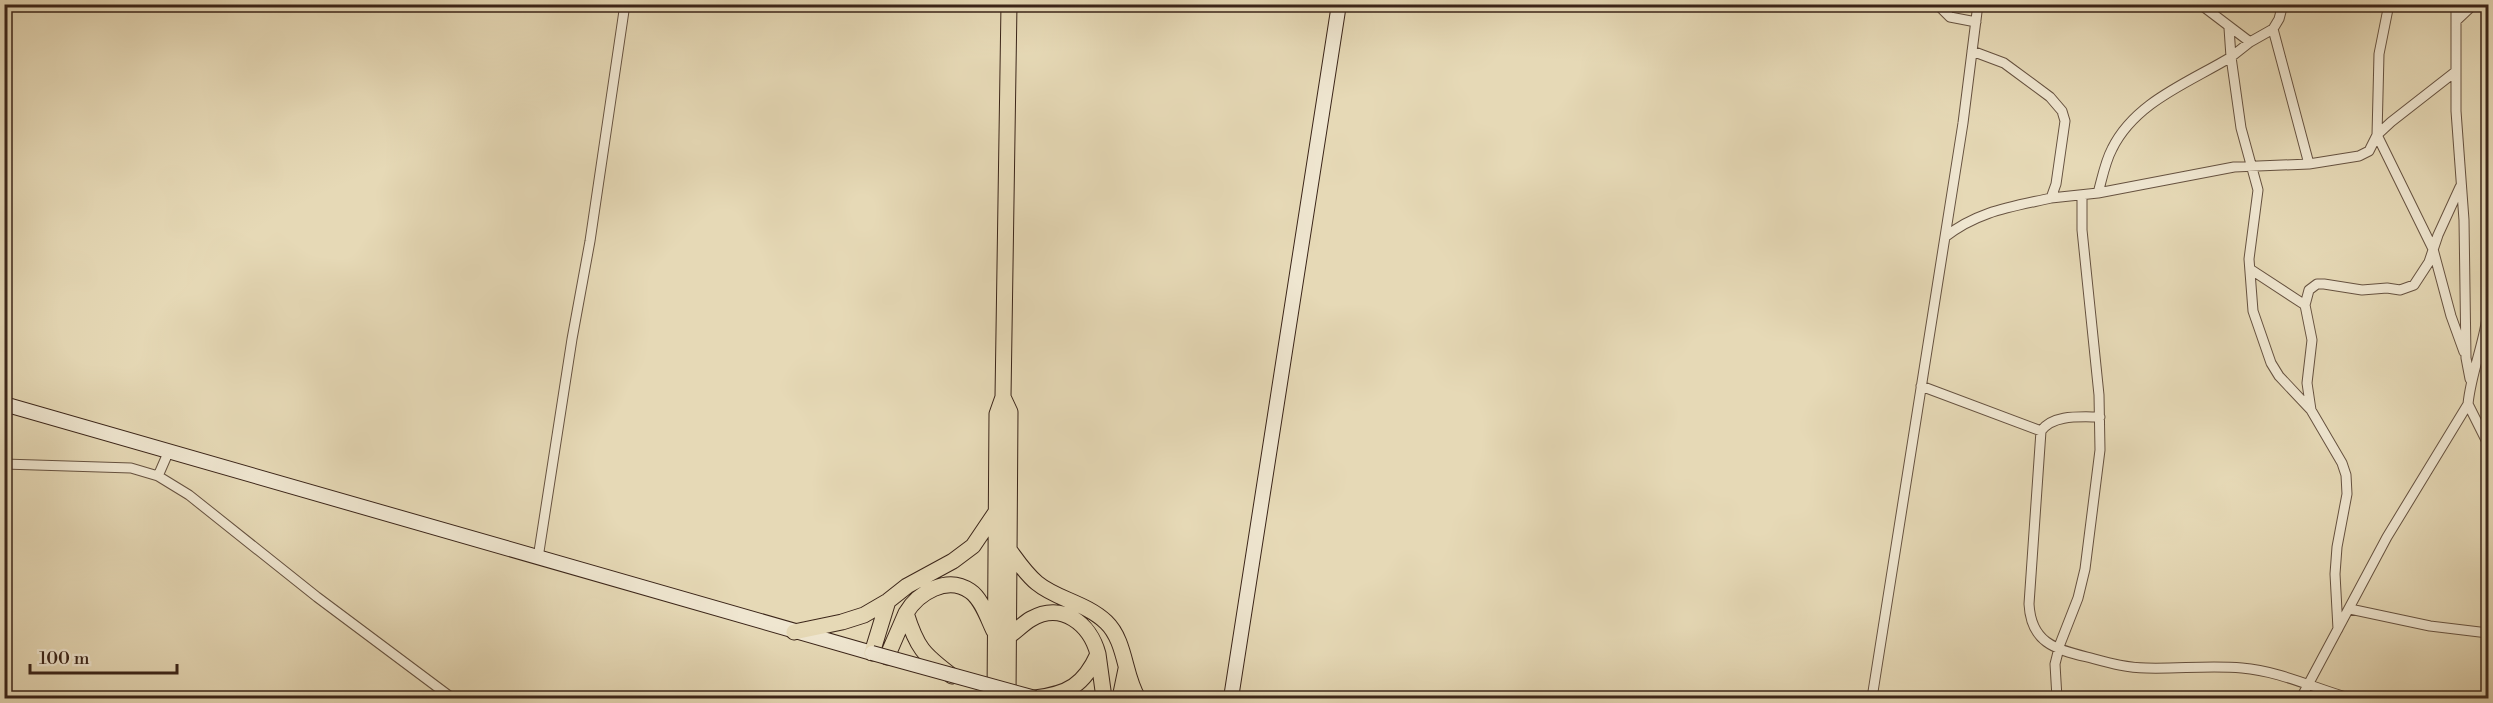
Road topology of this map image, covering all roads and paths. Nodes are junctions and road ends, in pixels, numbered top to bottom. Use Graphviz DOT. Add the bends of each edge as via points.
graph roads {
  1 [pos="625,4"];
  2 [pos="1009,4"];
  3 [pos="1937,4"];
  4 [pos="1978,4"];
  5 [pos="2200,4"];
  6 [pos="2283,4"];
  7 [pos="2389,4"];
  8 [pos="2456,4"];
  9 [pos="2474,4"];
  10 [pos="1339,5"];
  11 [pos="2456,21"];
  12 [pos="1976,22"];
  13 [pos="2229,28"];
  14 [pos="2273,29"];
  15 [pos="2250,42"];
  16 [pos="1972,51"];
  17 [pos="2231,57"];
  18 [pos="2455,72"];
  19 [pos="2377,135"];
  20 [pos="2309,164"];
  21 [pos="2252,167"];
  22 [pos="2461,185"];
  23 [pos="2098,194"];
  24 [pos="2082,195"];
  25 [pos="2051,198"];
  26 [pos="1945,237"];
  27 [pos="2433,249"];
  28 [pos="2250,269"];
  29 [pos="2305,305"];
  30 [pos="2488,312"];
  31 [pos="2487,335"];
  32 [pos="2466,358"];
  33 [pos="2470,382"];
  34 [pos="1921,387"];
  35 [pos="1003,397"];
  36 [pos="4,404"];
  37 [pos="2468,404"];
  38 [pos="2311,410"];
  39 [pos="2100,417"];
  40 [pos="2041,431"];
  41 [pos="2488,444"];
  42 [pos="168,453"];
  43 [pos="4,464"];
  44 [pos="158,476"];
  45 [pos="998,509"];
  46 [pos="1010,551"];
  47 [pos="538,558"];
  48 [pos="888,601"];
  49 [pos="2350,609"];
  50 [pos="906,613"];
  51 [pos="2338,629"];
  52 [pos="794,632"];
  53 [pos="2488,633"];
  54 [pos="1002,635"];
  55 [pos="2058,650"];
  56 [pos="1098,654"];
  57 [pos="880,655"];
  58 [pos="1126,668"];
  59 [pos="952,676"];
  60 [pos="2308,686"];
  61 [pos="1035,698"];
  62 [pos="2348,698"];
  63 [pos="452,699"];
  64 [pos="995,699"];
  65 [pos="1008,699"];
  66 [pos="1104,699"];
  67 [pos="1119,699"];
  68 [pos="1138,699"];
  69 [pos="1231,699"];
  70 [pos="1872,699"];
  71 [pos="2057,699"];
  72 [pos="2301,699"];
  1 -- 47 [label="street"];
  2 -- 35 [label="main road"];
  3 -- 12 [label="street" via="1950,17"];
  4 -- 12 [label="street"];
  5 -- 13 [label="street"];
  6 -- 14 [label="street"];
  7 -- 19 [label="street" via="2379,54"];
  8 -- 11 [label="street"];
  9 -- 11 [label="street"];
  10 -- 69 [label="street"];
  11 -- 18 [label="street"];
  12 -- 16 [label="street"];
  13 -- 15 [label="street"];
  13 -- 17 [label="street"];
  14 -- 15 [label="street"];
  14 -- 20 [label="street"];
  15 -- 17 [label="street"];
  16 -- 25 [label="street" via="2004,63 2050,97 2062,111 2065,121"];
  16 -- 26 [label="street"];
  17 -- 21 [label="street" via="2241,128"];
  17 -- 23 [label="street" via="2157,98 2124,128 2111,151"];
  18 -- 19 [label="street"];
  18 -- 22 [label="street"];
  19 -- 20 [label="street" via="2370,151 2359,156"];
  19 -- 27 [label="street"];
  20 -- 21 [label="street"];
  21 -- 23 [label="street" via="2234,167"];
  21 -- 28 [label="street" via="2258,201"];
  22 -- 27 [label="street"];
  22 -- 32 [label="street"];
  23 -- 24 [label="street"];
  24 -- 25 [label="street"];
  24 -- 39 [label="street"];
  25 -- 26 [label="street" via="1994,210"];
  26 -- 34 [label="street"];
  27 -- 29 [label="street" via="2422,276 2408,288 2362,290 2317,284 2309,290"];
  27 -- 32 [label="street"];
  28 -- 29 [label="street"];
  28 -- 38 [label="street" via="2253,311 2271,363"];
  29 -- 38 [label="street" via="2312,340 2307,367"];
  30 -- 31 [label="street"];
  31 -- 33 [label="street"];
  32 -- 33 [label="street"];
  33 -- 37 [label="street"];
  34 -- 40 [label="street"];
  34 -- 70 [label="street"];
  35 -- 45 [label="main road" via="997,414"];
  35 -- 46 [label="main road" via="1010,412"];
  36 -- 42 [label="street"];
  37 -- 41 [label="street"];
  37 -- 49 [label="street" via="2387,537"];
  38 -- 51 [label="street" via="2343,462 2346,475 2347,494 2335,574"];
  39 -- 40 [label="street" via="2056,420"];
  39 -- 55 [label="street" via="2098,474 2085,569"];
  40 -- 55 [label="street" via="2030,616 2039,634"];
  42 -- 44 [label="street"];
  42 -- 47 [label="street"];
  43 -- 44 [label="street" via="131,468"];
  44 -- 63 [label="street" via="189,495"];
  45 -- 48 [label="main road" via="973,546"];
  45 -- 54 [label="main road"];
  46 -- 54 [label="main road"];
  46 -- 58 [label="main road" via="1038,584 1080,604 1107,623 1118,641"];
  47 -- 52 [label="street"];
  48 -- 52 [label="main road" via="853,619"];
  48 -- 57 [label="main road"];
  49 -- 51 [label="street"];
  49 -- 53 [label="street" via="2430,626"];
  50 -- 54 [label="main road" via="920,596 940,586 958,585 971,591"];
  50 -- 57 [label="main road"];
  50 -- 59 [label="main road" via="915,640 927,657"];
  51 -- 60 [label="street"];
  52 -- 57 [label="street"];
  54 -- 56 [label="main road" via="1032,618 1049,613 1069,615 1082,623 1094,639"];
  54 -- 64 [label="main road"];
  54 -- 65 [label="main road"];
  55 -- 60 [label="street" via="2144,668 2242,668"];
  55 -- 71 [label="street"];
  56 -- 61 [label="main road" via="1090,672 1075,686 1059,695"];
  56 -- 66 [label="main road"];
  57 -- 59 [label="street, bridge"];
  58 -- 67 [label="main road"];
  58 -- 68 [label="main road"];
  59 -- 61 [label="street, bridge"];
  60 -- 62 [label="street"];
  60 -- 72 [label="street"];
}
